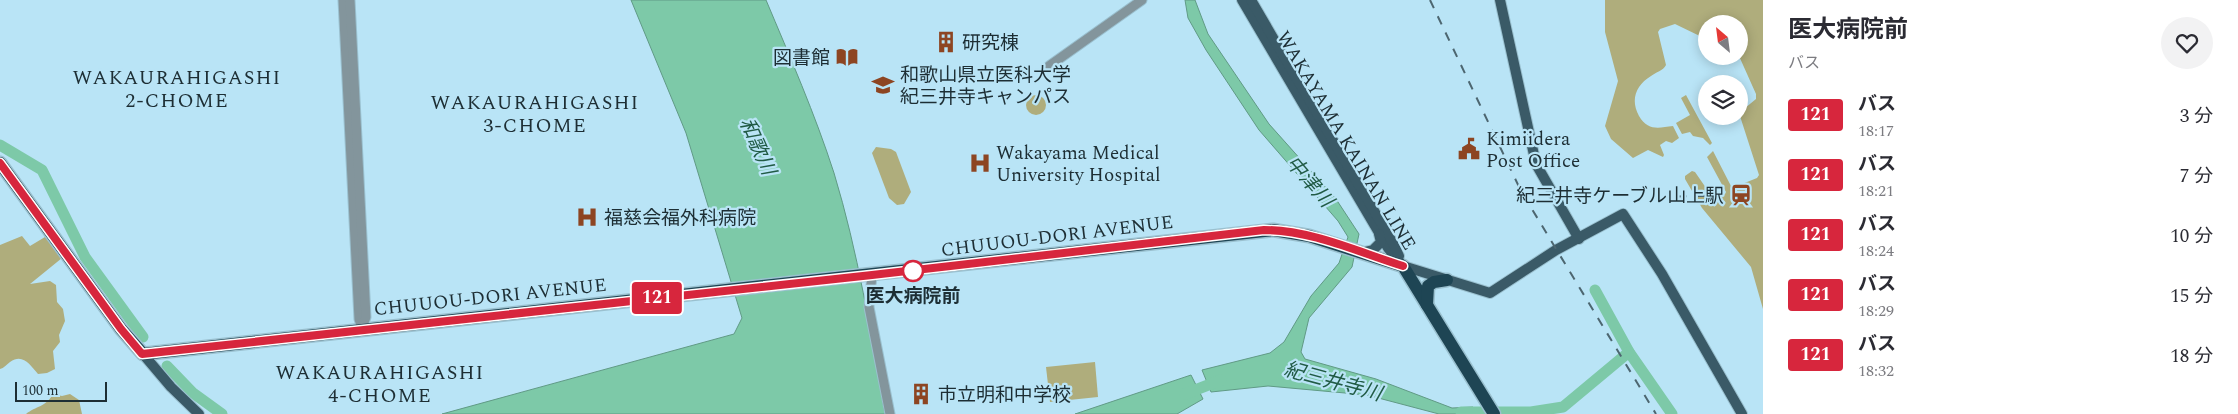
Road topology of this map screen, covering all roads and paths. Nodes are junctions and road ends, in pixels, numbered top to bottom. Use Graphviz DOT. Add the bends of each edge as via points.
graph roads {
  1 [pos="343,0"];
  2 [pos="350,0"];
  3 [pos="1142,0"];
  4 [pos="1242,0"];
  5 [pos="1250,0"];
  6 [pos="1500,0"];
  7 [pos="1049,66"];
  8 [pos="0,163"];
  9 [pos="1377,230"];
  10 [pos="1579,239"];
  11 [pos="1360,253"];
  12 [pos="1403,266"];
  13 [pos="868,276"];
  14 [pos="1446,280"];
  15 [pos="1427,307"];
  16 [pos="362,328"];
  17 [pos="142,354"];
  18 [pos="1491,409"];
  19 [pos="199,414"];
  20 [pos="890,414"];
  21 [pos="1742,414"];
  1 -- 16 [label="street"];
  2 -- 16 [label="street" via="366,317"];
  3 -- 7 [label="street"];
  4 -- 9 [label="main road, WAKAYAMA KAINAN LINE"];
  5 -- 12 [label="main road, WAKAYAMA KAINAN LINE" via="1394,245"];
  6 -- 10 [label="main road" via="1536,164"];
  8 -- 17 [label="highway"];
  9 -- 11 [label="main road" via="1381,240 1379,245"];
  9 -- 12 [label="main road, WAKAYAMA KAINAN LINE"];
  10 -- 14 [label="main road" via="1556,250 1490,293"];
  10 -- 21 [label="main road" via="1623,214 1662,274"];
  11 -- 12 [label="highway, CHUUOU-DORI AVENUE"];
  11 -- 13 [label="highway, CHUUOU-DORI AVENUE" via="1290,232 1264,230"];
  12 -- 14 [label="main road"];
  12 -- 15 [label="highway"];
  13 -- 16 [label="highway, CHUUOU-DORI AVENUE"];
  13 -- 20 [label="street" via="869,307"];
  14 -- 15 [label="highway" via="1428,286"];
  15 -- 18 [label="highway"];
  16 -- 17 [label="highway, CHUUOU-DORI AVENUE"];
  17 -- 19 [label="main road"];
}
